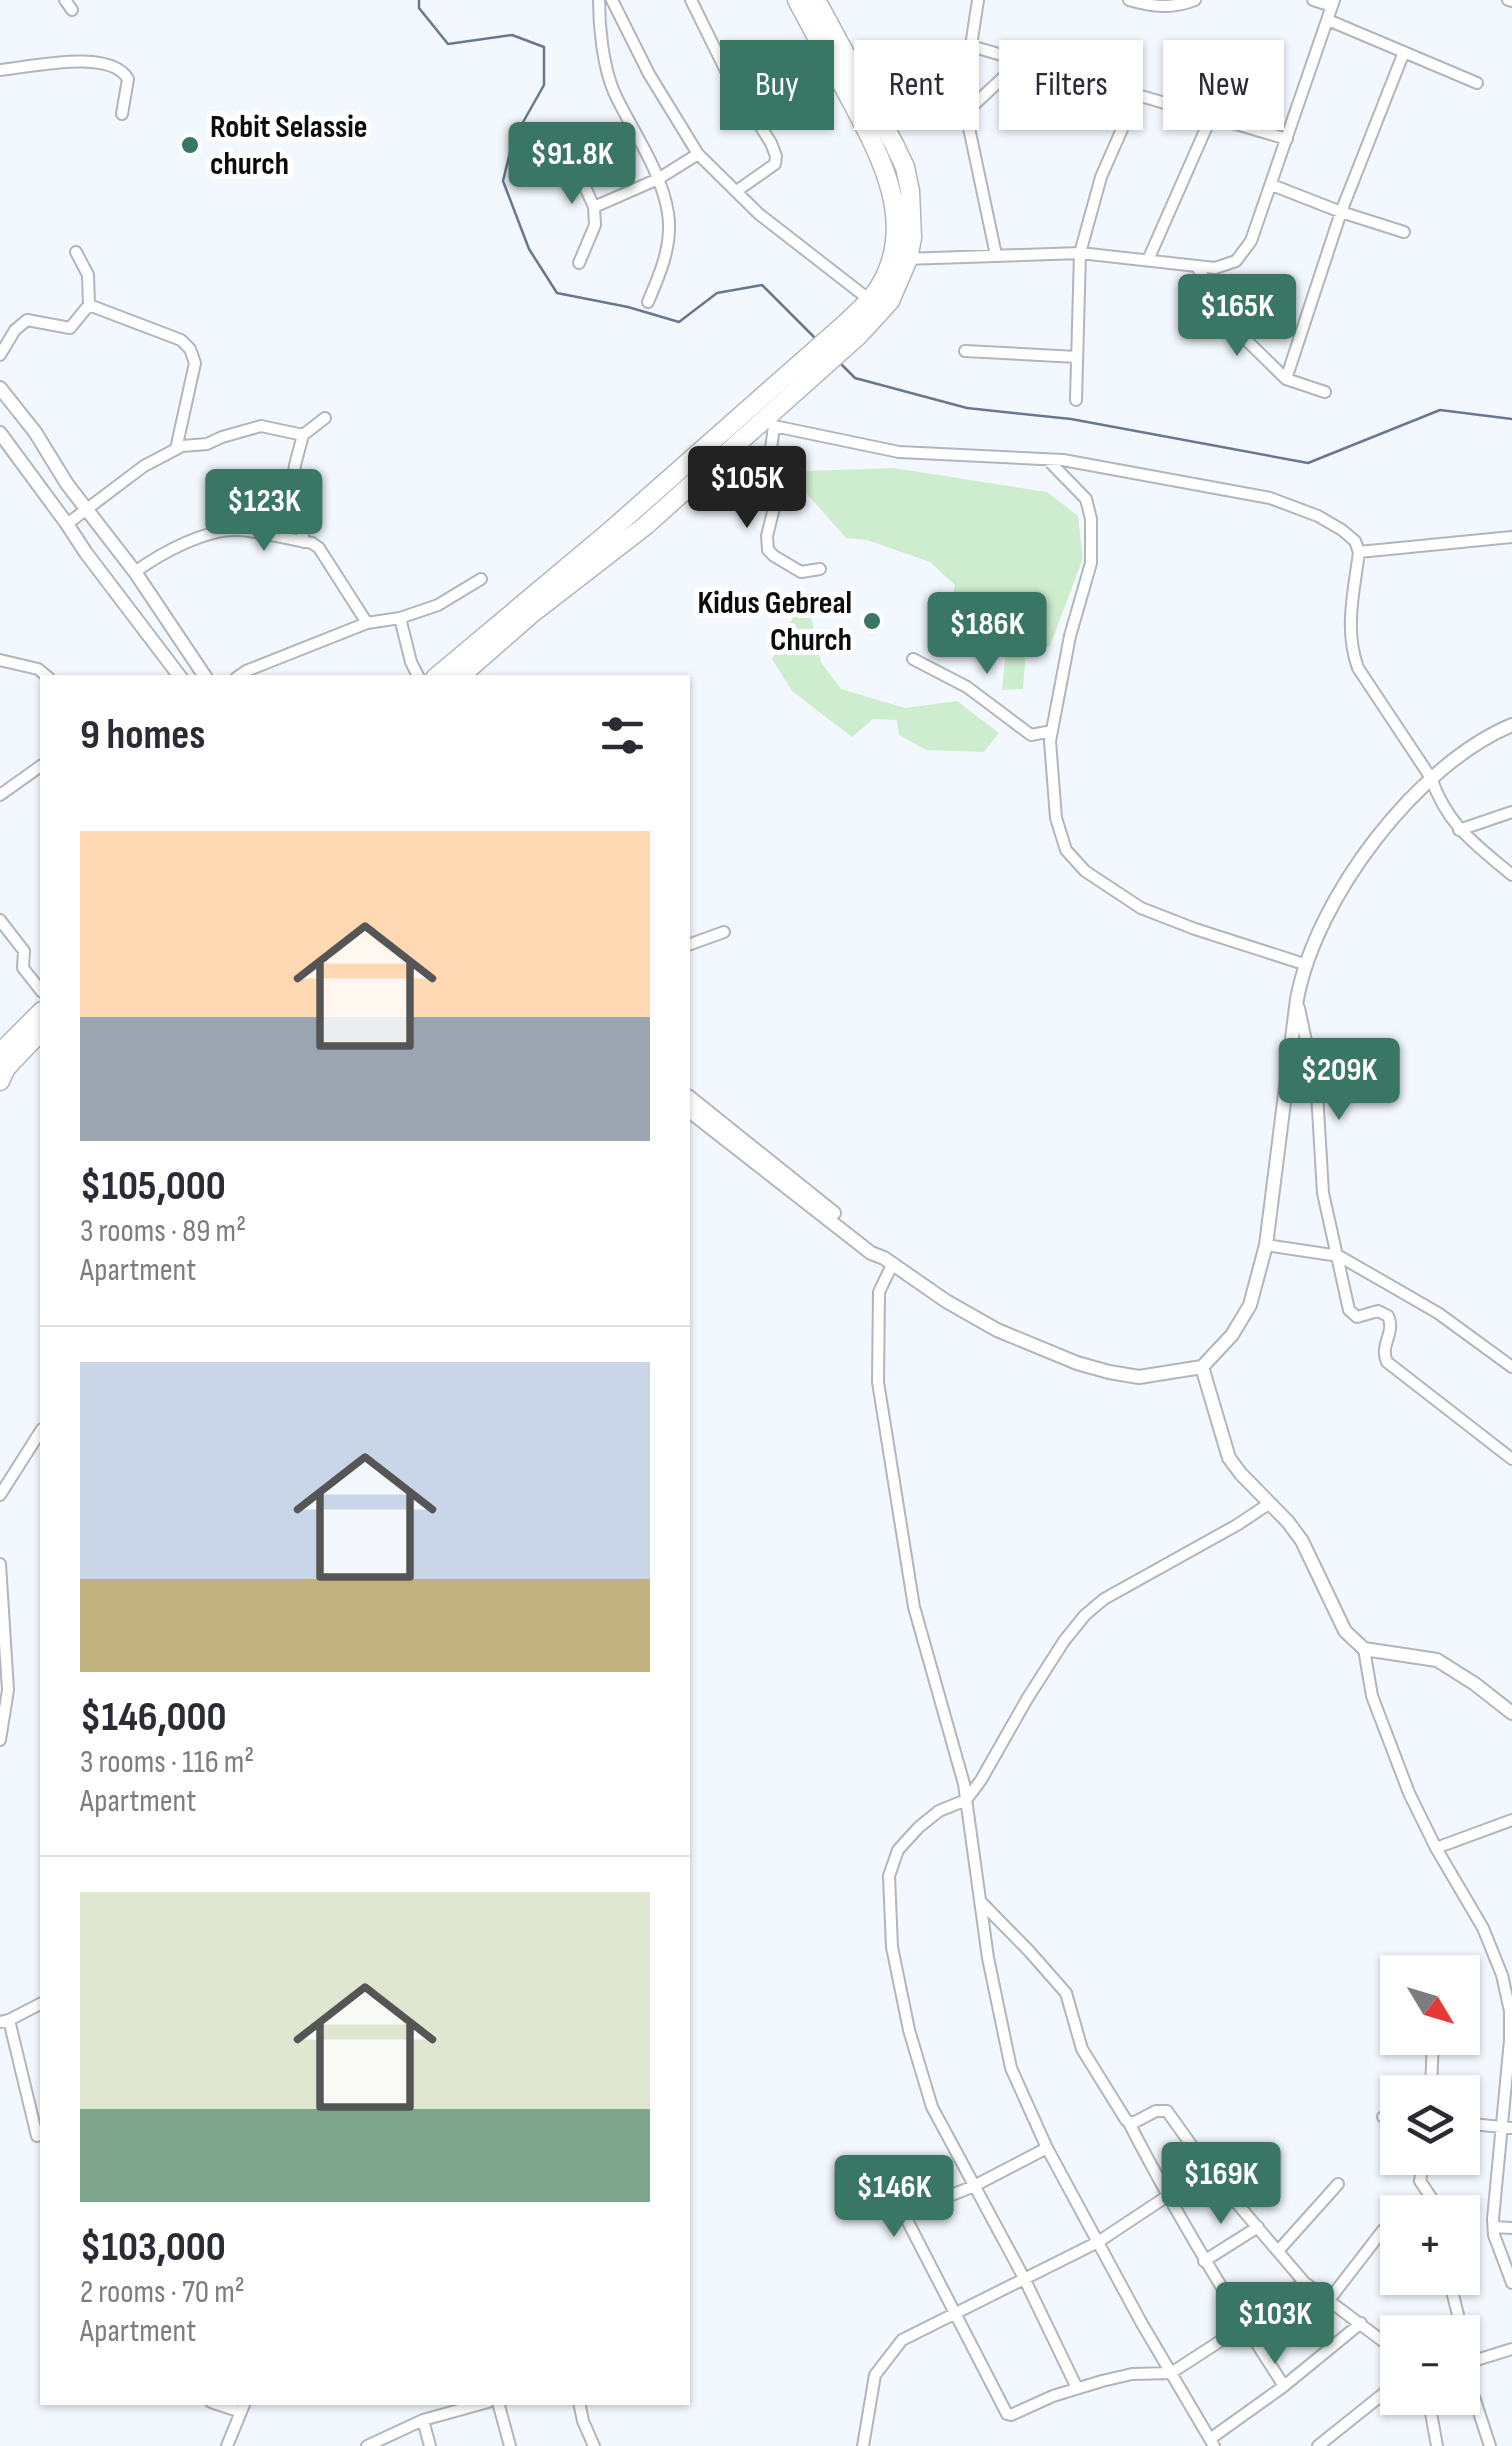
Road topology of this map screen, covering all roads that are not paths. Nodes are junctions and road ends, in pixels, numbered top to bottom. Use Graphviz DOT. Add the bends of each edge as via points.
graph roads {
  1 [pos="599,0"];
  2 [pos="612,0"];
  3 [pos="691,0"];
  4 [pos="797,0"];
  5 [pos="816,0"];
  6 [pos="978,0"];
  7 [pos="1129,0"];
  8 [pos="1195,0"];
  9 [pos="1313,0"];
  10 [pos="1334,3"];
  11 [pos="1328,20"];
  12 [pos="972,40"];
  13 [pos="1404,52"];
  14 [pos="0,70"];
  15 [pos="999,81"];
  16 [pos="1477,83"];
  17 [pos="979,100"];
  18 [pos="122,114"];
  19 [pos="970,130"];
  20 [pos="1121,130"];
  21 [pos="1205,130"];
  22 [pos="1256,130"];
  23 [pos="1287,139"];
  24 [pos="569,151"];
  25 [pos="698,154"];
  26 [pos="658,179"];
  27 [pos="1272,185"];
  28 [pos="738,190"];
  29 [pos="594,208"];
  30 [pos="1341,212"];
  31 [pos="1404,232"];
  32 [pos="76,252"];
  33 [pos="1080,252"];
  34 [pos="996,254"];
  35 [pos="900,259"];
  36 [pos="1148,260"];
  37 [pos="579,263"];
  38 [pos="1196,266"];
  39 [pos="648,302"];
  40 [pos="89,305"];
  41 [pos="876,305"];
  42 [pos="964,351"];
  43 [pos="0,355"];
  44 [pos="1077,357"];
  45 [pos="1286,379"];
  46 [pos="0,388"];
  47 [pos="1325,392"];
  48 [pos="1076,400"];
  49 [pos="765,416"];
  50 [pos="325,418"];
  51 [pos="0,433"];
  52 [pos="302,435"];
  53 [pos="176,448"];
  54 [pos="1048,459"];
  55 [pos="88,508"];
  56 [pos="67,524"];
  57 [pos="1512,537"];
  58 [pos="304,542"];
  59 [pos="1358,552"];
  60 [pos="820,569"];
  61 [pos="135,572"];
  62 [pos="481,579"];
  63 [pos="524,611"];
  64 [pos="400,618"];
  65 [pos="367,622"];
  66 [pos="913,659"];
  67 [pos="0,660"];
  68 [pos="45,675"];
  69 [pos="179,675"];
  70 [pos="199,675"];
  71 [pos="240,675"];
  72 [pos="418,675"];
  73 [pos="439,675"];
  74 [pos="461,675"];
  75 [pos="1512,725"];
  76 [pos="1052,731"];
  77 [pos="40,766"];
  78 [pos="1431,778"];
  79 [pos="0,794"];
  80 [pos="1512,812"];
  81 [pos="1459,830"];
  82 [pos="1512,876"];
  83 [pos="0,920"];
  84 [pos="724,932"];
  85 [pos="690,944"];
  86 [pos="1304,964"];
  87 [pos="40,989"];
  88 [pos="1297,998"];
  89 [pos="40,1013"];
  90 [pos="40,1032"];
  91 [pos="0,1053"];
  92 [pos="0,1081"];
  93 [pos="690,1098"];
  94 [pos="690,1112"];
  95 [pos="1266,1244"];
  96 [pos="1339,1256"];
  97 [pos="888,1261"];
  98 [pos="1202,1367"];
  99 [pos="1512,1367"];
  100 [pos="40,1432"];
  101 [pos="1512,1459"];
  102 [pos="0,1495"];
  103 [pos="1270,1503"];
  104 [pos="0,1564"];
  105 [pos="1364,1649"];
  106 [pos="1512,1713"];
  107 [pos="0,1740"];
  108 [pos="966,1800"];
  109 [pos="1509,1824"];
  110 [pos="1436,1848"];
  111 [pos="980,1902"];
  112 [pos="40,2004"];
  113 [pos="5,2021"];
  114 [pos="1129,2123"];
  115 [pos="1480,2125"];
  116 [pos="1507,2128"];
  117 [pos="36,2136"];
  118 [pos="1047,2148"];
  119 [pos="1212,2174"];
  120 [pos="1338,2184"];
  121 [pos="974,2186"];
  122 [pos="1166,2196"];
  123 [pos="1258,2227"];
  124 [pos="1494,2227"];
  125 [pos="1512,2228"];
  126 [pos="1380,2234"];
  127 [pos="1098,2242"];
  128 [pos="1278,2251"];
  129 [pos="1204,2261"];
  130 [pos="1024,2278"];
  131 [pos="1304,2282"];
  132 [pos="1512,2283"];
  133 [pos="1329,2300"];
  134 [pos="954,2314"];
  135 [pos="1361,2324"];
  136 [pos="1244,2325"];
  137 [pos="1380,2339"];
  138 [pos="1512,2349"];
  139 [pos="1480,2359"];
  140 [pos="1171,2373"];
  141 [pos="1284,2386"];
  142 [pos="1077,2388"];
  143 [pos="1380,2396"];
  144 [pos="477,2405"];
  145 [pos="499,2405"];
  146 [pos="580,2405"];
  147 [pos="243,2407"];
  148 [pos="1480,2414"];
  149 [pos="1431,2415"];
  150 [pos="423,2420"];
  151 [pos="1212,2442"];
  152 [pos="226,2446"];
  153 [pos="367,2446"];
  154 [pos="430,2446"];
  155 [pos="510,2446"];
  156 [pos="594,2446"];
  157 [pos="863,2446"];
  158 [pos="1318,2446"];
  159 [pos="1437,2446"];
  160 [pos="1490,2446"];
  1 -- 26 [label="street" via="612,88"];
  2 -- 25 [label="street"];
  3 -- 28 [label="street" via="776,156 775,164"];
  4 -- 35 [label="highway" via="882,160 894,198"];
  5 -- 35 [label="highway" via="905,167 912,238"];
  6 -- 12 [label="street"];
  7 -- 8 [label="street" via="1172,7"];
  9 -- 10 [label="street"];
  10 -- 11 [label="street"];
  11 -- 13 [label="street"];
  11 -- 23 [label="street"];
  13 -- 16 [label="street"];
  13 -- 30 [label="street"];
  14 -- 18 [label="street" via="78,61 114,66 128,79"];
  15 -- 17 [label="street"];
  19 -- 34 [label="street"];
  20 -- 33 [label="street"];
  21 -- 36 [label="street"];
  22 -- 23 [label="street"];
  23 -- 27 [label="street"];
  24 -- 29 [label="street"];
  25 -- 26 [label="street"];
  25 -- 28 [label="street"];
  26 -- 29 [label="street"];
  26 -- 39 [label="street" via="669,214 666,258"];
  27 -- 30 [label="street"];
  27 -- 38 [label="street" via="1245,252 1227,266"];
  28 -- 41 [label="street"];
  29 -- 37 [label="street" via="595,226"];
  30 -- 31 [label="street"];
  30 -- 45 [label="street"];
  32 -- 40 [label="street" via="88,274"];
  33 -- 34 [label="street"];
  33 -- 36 [label="street"];
  33 -- 44 [label="street"];
  34 -- 35 [label="street"];
  35 -- 41 [label="highway" via="879,288"];
  36 -- 38 [label="street"];
  38 -- 45 [label="street" via="1237,331"];
  40 -- 43 [label="street" via="70,328 27,320"];
  40 -- 53 [label="street" via="181,340 194,355"];
  41 -- 49 [label="highway"];
  42 -- 44 [label="street"];
  44 -- 48 [label="street"];
  45 -- 47 [label="street"];
  46 -- 55 [label="street"];
  49 -- 54 [label="street" via="899,452"];
  49 -- 60 [label="street" via="781,480 768,550 801,572"];
  49 -- 63 [label="highway" via="608,533"];
  50 -- 52 [label="street"];
  51 -- 56 [label="street"];
  52 -- 53 [label="street" via="261,426"];
  52 -- 58 [label="street" via="293,487"];
  53 -- 55 [label="street"];
  54 -- 59 [label="street" via="1270,498 1342,530"];
  54 -- 76 [label="street" via="1086,499 1091,519 1091,563"];
  55 -- 56 [label="street"];
  55 -- 61 [label="street"];
  56 -- 69 [label="street"];
  57 -- 59 [label="street"];
  58 -- 61 [label="street" via="234,530 197,538"];
  58 -- 65 [label="street" via="319,548"];
  59 -- 78 [label="street" via="1351,648"];
  61 -- 70 [label="street"];
  62 -- 64 [label="street"];
  63 -- 73 [label="highway"];
  63 -- 74 [label="highway"];
  64 -- 65 [label="street"];
  64 -- 72 [label="street"];
  65 -- 71 [label="street"];
  66 -- 76 [label="street" via="966,687 1031,735"];
  67 -- 68 [label="street"];
  75 -- 78 [label="street"];
  76 -- 86 [label="street" via="1056,818 1066,850 1085,871 1141,908"];
  77 -- 79 [label="street"];
  78 -- 81 [label="street"];
  78 -- 86 [label="street" via="1366,853"];
  80 -- 81 [label="street"];
  81 -- 82 [label="street"];
  83 -- 87 [label="street" via="24,951 23,968"];
  84 -- 85 [label="street"];
  86 -- 88 [label="street"];
  88 -- 95 [label="street"];
  88 -- 96 [label="street" via="1317,1093 1322,1193"];
  89 -- 91 [label="highway"];
  90 -- 92 [label="highway"];
  93 -- 97 [label="street"];
  94 -- 97 [label="street"];
  95 -- 96 [label="street"];
  95 -- 98 [label="street" via="1250,1305"];
  96 -- 99 [label="street" via="1438,1313"];
  96 -- 101 [label="street" via="1352,1314 1384,1312 1391,1321 1387,1362"];
  97 -- 98 [label="street" via="997,1330 1077,1363 1139,1377"];
  97 -- 108 [label="street" via="879,1292 878,1382 914,1607"];
  98 -- 103 [label="street" via="1229,1458"];
  100 -- 102 [label="street"];
  103 -- 105 [label="street" via="1302,1541 1345,1631"];
  103 -- 108 [label="street" via="1085,1615"];
  104 -- 107 [label="street" via="8,1690"];
  105 -- 106 [label="street" via="1437,1660"];
  105 -- 110 [label="street" via="1372,1696"];
  108 -- 111 [label="street"];
  108 -- 121 [label="street" via="918,1827 898,1850 889,1876 892,1947 909,2030 932,2107"];
  109 -- 110 [label="street"];
  110 -- 116 [label="street" via="1502,1975 1510,2011"];
  111 -- 114 [label="street" via="1066,1993 1082,2049"];
  111 -- 118 [label="street" via="1010,2068"];
  112 -- 113 [label="street"];
  113 -- 117 [label="street"];
  114 -- 119 [label="street" via="1167,2111"];
  114 -- 122 [label="street"];
  115 -- 116 [label="street"];
  116 -- 124 [label="street"];
  118 -- 121 [label="street"];
  118 -- 127 [label="street"];
  119 -- 122 [label="street"];
  119 -- 123 [label="street"];
  120 -- 128 [label="street"];
  121 -- 130 [label="street"];
  121 -- 134 [label="street" via="908,2215"];
  122 -- 127 [label="street"];
  122 -- 129 [label="street"];
  123 -- 128 [label="street"];
  123 -- 129 [label="street"];
  124 -- 125 [label="street"];
  124 -- 132 [label="street"];
  126 -- 133 [label="street"];
  127 -- 130 [label="street"];
  127 -- 140 [label="street"];
  128 -- 131 [label="street"];
  129 -- 136 [label="street"];
  130 -- 134 [label="street"];
  130 -- 142 [label="street"];
  131 -- 133 [label="street"];
  131 -- 136 [label="street"];
  133 -- 135 [label="street"];
  134 -- 142 [label="street" via="1007,2414"];
  134 -- 157 [label="street" via="902,2340 876,2375"];
  135 -- 137 [label="street"];
  135 -- 141 [label="street"];
  136 -- 140 [label="street"];
  136 -- 141 [label="street"];
  138 -- 139 [label="street"];
  140 -- 142 [label="street" via="1132,2374"];
  140 -- 151 [label="street"];
  141 -- 151 [label="street"];
  143 -- 158 [label="street"];
  144 -- 150 [label="street"];
  145 -- 155 [label="street"];
  146 -- 156 [label="street"];
  147 -- 152 [label="street"];
  148 -- 160 [label="street"];
  149 -- 159 [label="street"];
  150 -- 153 [label="street"];
  150 -- 154 [label="street"];
}
